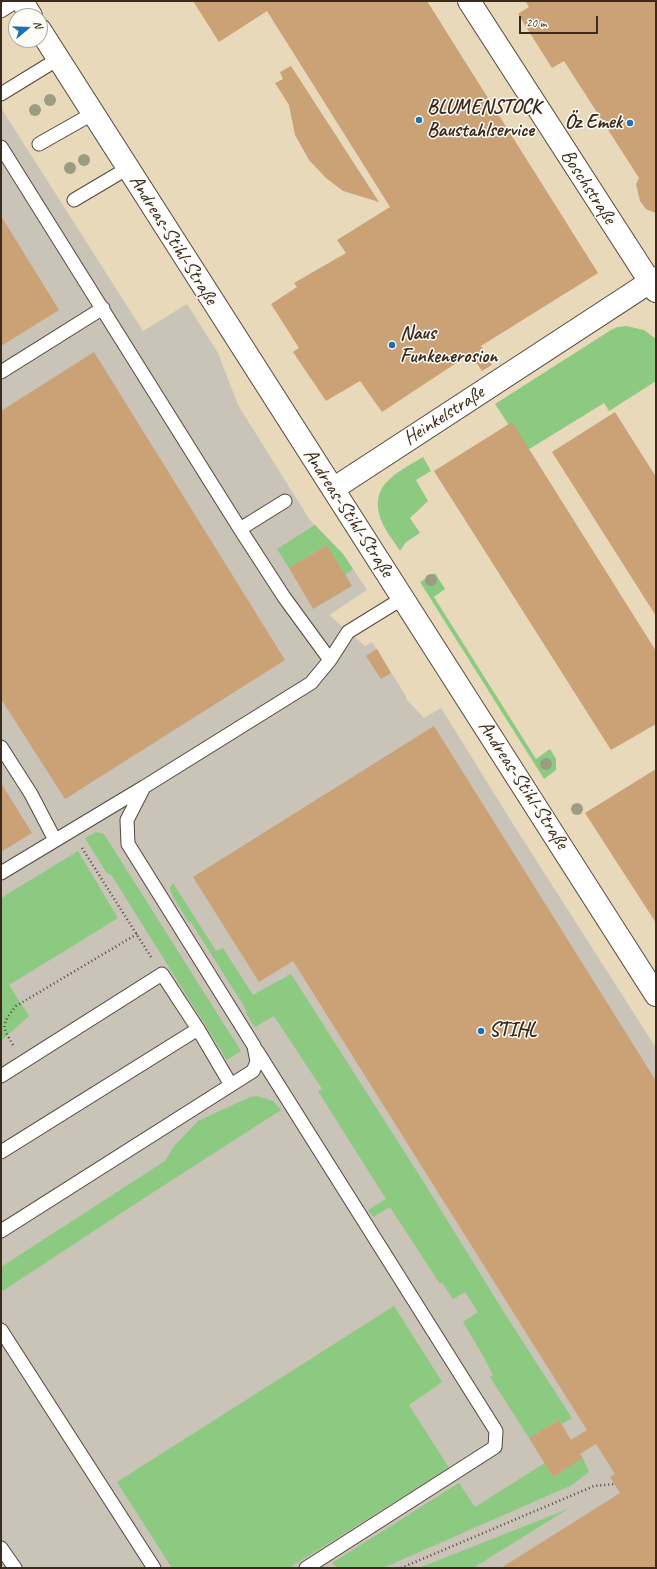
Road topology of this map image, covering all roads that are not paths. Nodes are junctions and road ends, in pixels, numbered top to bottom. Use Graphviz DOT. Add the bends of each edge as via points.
graph roads {
  1 [pos="17,1"];
  2 [pos="468,1"];
  3 [pos="1,11"];
  4 [pos="48,43"];
  5 [pos="58,59"];
  6 [pos="1,94"];
  7 [pos="92,114"];
  8 [pos="39,144"];
  9 [pos="1,146"];
  10 [pos="128,168"];
  11 [pos="74,200"];
  12 [pos="654,284"];
  13 [pos="103,308"];
  14 [pos="1,372"];
  15 [pos="333,489"];
  16 [pos="285,501"];
  17 [pos="240,529"];
  18 [pos="402,598"];
  19 [pos="330,660"];
  20 [pos="1,747"];
  21 [pos="144,787"];
  22 [pos="55,840"];
  23 [pos="1,873"];
  24 [pos="656,995"];
  25 [pos="198,1029"];
  26 [pos="254,1046"];
  27 [pos="1,1076"];
  28 [pos="231,1085"];
  29 [pos="1,1152"];
  30 [pos="1,1231"];
  31 [pos="1,1330"];
  32 [pos="1,1548"];
  33 [pos="15,1568"];
  34 [pos="154,1568"];
  35 [pos="306,1568"];
  1 -- 3 [label="lane"];
  2 -- 12 [label="street, Boschstraße"];
  4 -- 5 [label="street, Andreas-Stihl-Straße"];
  5 -- 6 [label="lane"];
  5 -- 7 [label="street, Andreas-Stihl-Straße"];
  7 -- 8 [label="lane"];
  7 -- 10 [label="street, Andreas-Stihl-Straße"];
  9 -- 13 [label="lane"];
  10 -- 11 [label="lane"];
  10 -- 15 [label="street, Andreas-Stihl-Straße"];
  12 -- 15 [label="street, Heinkelstraße"];
  13 -- 14 [label="lane"];
  13 -- 17 [label="lane"];
  15 -- 18 [label="street, Andreas-Stihl-Straße"];
  16 -- 17 [label="lane"];
  17 -- 19 [label="lane" via="284,597"];
  18 -- 19 [label="lane" via="348,632"];
  18 -- 24 [label="street, Andreas-Stihl-Straße"];
  19 -- 21 [label="lane" via="311,683"];
  20 -- 22 [label="lane" via="31,794"];
  21 -- 22 [label="lane"];
  21 -- 26 [label="lane" via="127,820 128,844"];
  22 -- 23 [label="lane"];
  25 -- 27 [label="lane" via="162,974"];
  25 -- 28 [label="lane"];
  25 -- 29 [label="lane"];
  26 -- 28 [label="lane" via="257,1062 253,1071"];
  26 -- 35 [label="lane" via="496,1431 494,1447"];
  28 -- 30 [label="lane"];
  31 -- 34 [label="lane"];
  32 -- 33 [label="lane"];
}
